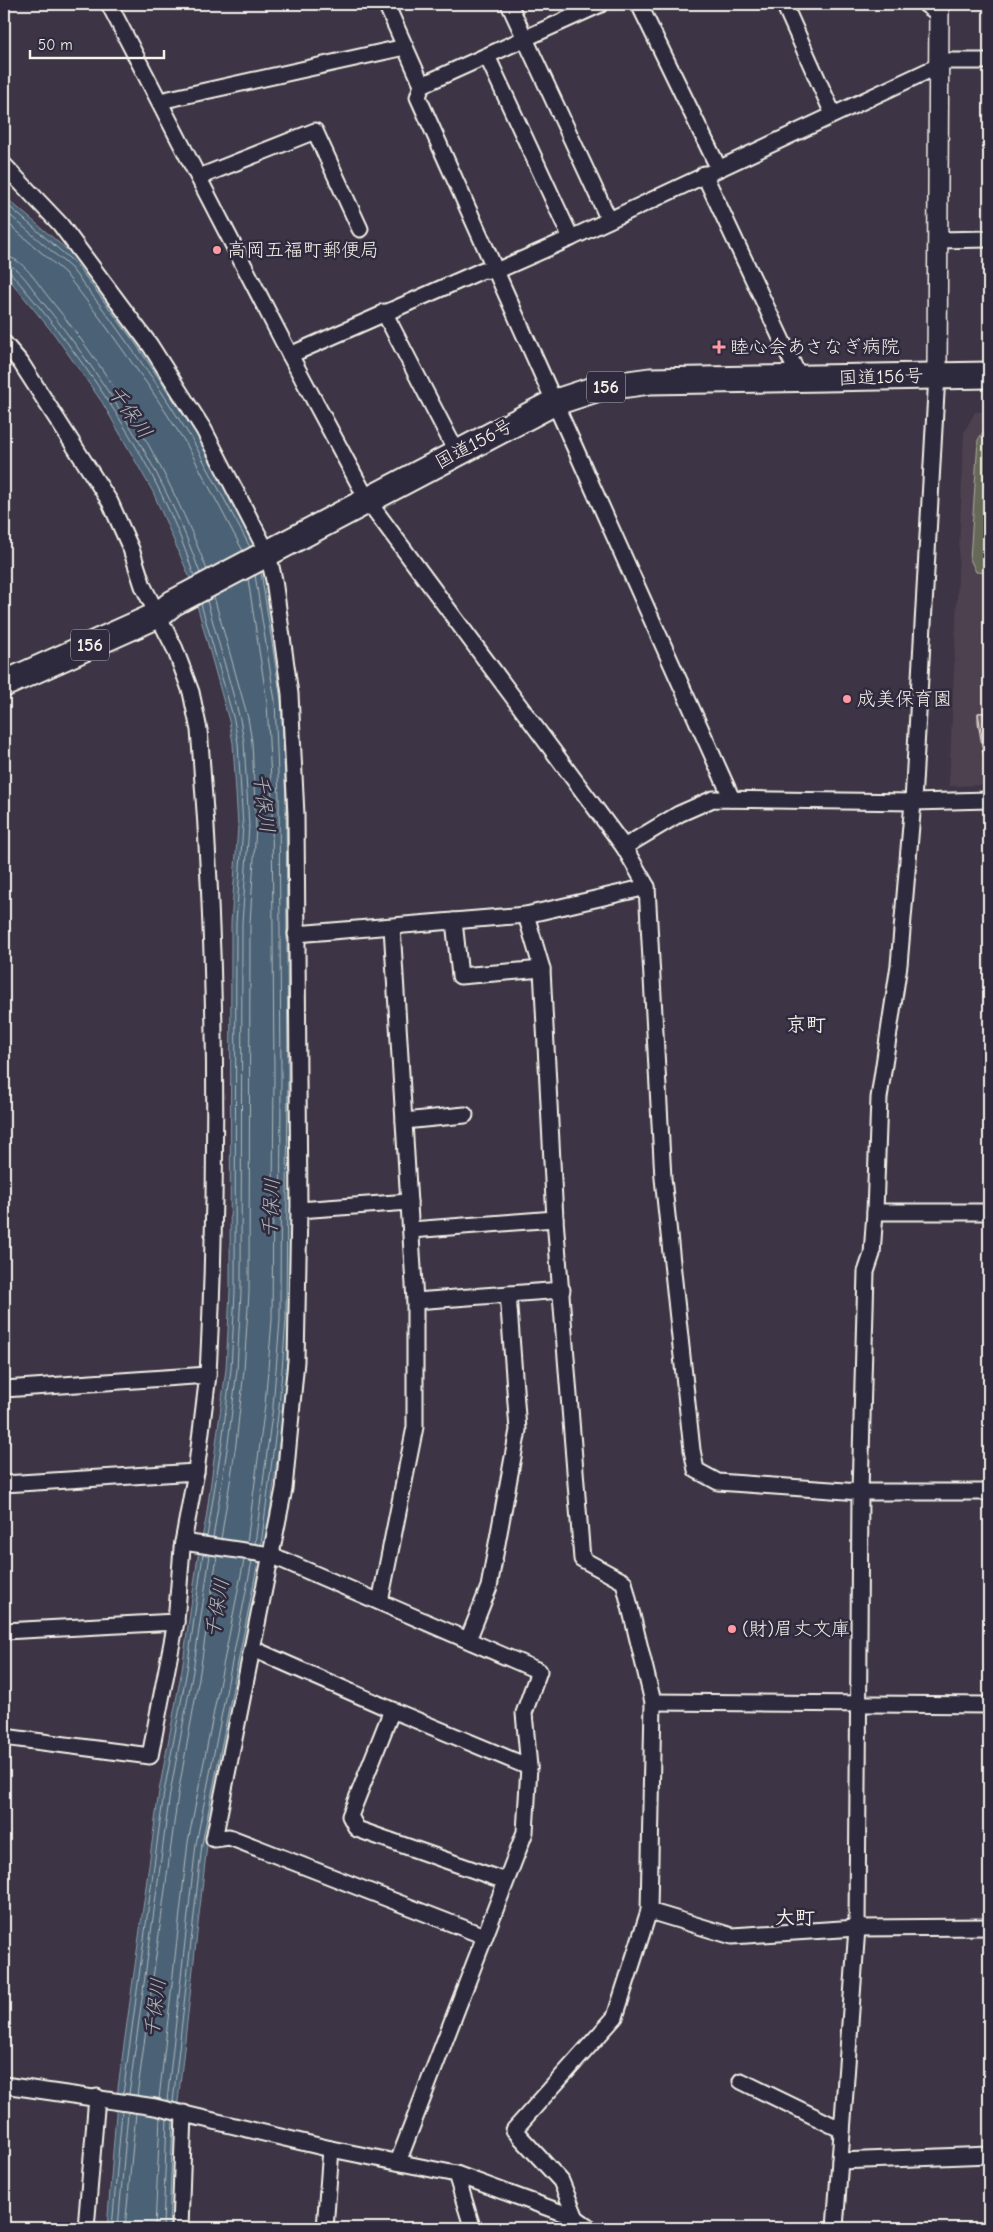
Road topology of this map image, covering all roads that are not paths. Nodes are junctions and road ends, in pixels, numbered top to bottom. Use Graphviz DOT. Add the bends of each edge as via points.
graph roads {
  1 [pos="110,4"];
  2 [pos="386,4"];
  3 [pos="509,4"];
  4 [pos="601,4"];
  5 [pos="638,4"];
  6 [pos="784,4"];
  7 [pos="934,7"];
  8 [pos="525,39"];
  9 [pos="405,47"];
  10 [pos="488,56"];
  11 [pos="989,61"];
  12 [pos="938,63"];
  13 [pos="422,85"];
  14 [pos="160,101"];
  15 [pos="833,114"];
  16 [pos="4,165"];
  17 [pos="711,171"];
  18 [pos="199,177"];
  19 [pos="609,220"];
  20 [pos="360,229"];
  21 [pos="571,238"];
  22 [pos="989,239"];
  23 [pos="937,240"];
  24 [pos="496,271"];
  25 [pos="384,312"];
  26 [pos="4,343"];
  27 [pos="290,355"];
  28 [pos="937,375"];
  29 [pos="989,375"];
  30 [pos="800,379"];
  31 [pos="553,403"];
  32 [pos="457,453"];
  33 [pos="368,500"];
  34 [pos="266,556"];
  35 [pos="166,609"];
  36 [pos="4,684"];
  37 [pos="732,799"];
  38 [pos="989,800"];
  39 [pos="913,802"];
  40 [pos="624,847"];
  41 [pos="647,887"];
  42 [pos="526,915"];
  43 [pos="454,922"];
  44 [pos="392,927"];
  45 [pos="296,934"];
  46 [pos="542,969"];
  47 [pos="466,1115"];
  48 [pos="404,1121"];
  49 [pos="409,1202"];
  50 [pos="299,1210"];
  51 [pos="875,1212"];
  52 [pos="989,1212"];
  53 [pos="555,1219"];
  54 [pos="411,1230"];
  55 [pos="562,1290"];
  56 [pos="508,1294"];
  57 [pos="415,1301"];
  58 [pos="208,1375"];
  59 [pos="4,1389"];
  60 [pos="196,1472"];
  61 [pos="4,1484"];
  62 [pos="860,1492"];
  63 [pos="989,1492"];
  64 [pos="189,1543"];
  65 [pos="268,1554"];
  66 [pos="380,1602"];
  67 [pos="176,1622"];
  68 [pos="4,1631"];
  69 [pos="468,1640"];
  70 [pos="253,1649"];
  71 [pos="653,1702"];
  72 [pos="989,1705"];
  73 [pos="857,1706"];
  74 [pos="392,1710"];
  75 [pos="4,1737"];
  76 [pos="528,1767"];
  77 [pos="505,1880"];
  78 [pos="649,1910"];
  79 [pos="989,1927"];
  80 [pos="857,1928"];
  81 [pos="484,1936"];
  82 [pos="741,2081"];
  83 [pos="4,2085"];
  84 [pos="101,2098"];
  85 [pos="184,2114"];
  86 [pos="842,2130"];
  87 [pos="330,2149"];
  88 [pos="989,2155"];
  89 [pos="840,2161"];
  90 [pos="398,2162"];
  91 [pos="456,2174"];
  92 [pos="576,2218"];
  93 [pos="471,2223"];
  94 [pos="86,2228"];
  95 [pos="180,2228"];
  96 [pos="325,2228"];
  97 [pos="590,2228"];
  98 [pos="835,2228"];
  1 -- 14 [label="street"];
  2 -- 9 [label="street"];
  3 -- 8 [label="street"];
  4 -- 8 [label="street"];
  5 -- 17 [label="street"];
  6 -- 15 [label="street"];
  7 -- 12 [label="street"];
  8 -- 10 [label="street"];
  8 -- 19 [label="street"];
  9 -- 13 [label="street"];
  9 -- 14 [label="street"];
  10 -- 13 [label="street"];
  10 -- 21 [label="street"];
  11 -- 12 [label="street"];
  12 -- 15 [label="street"];
  12 -- 23 [label="street"];
  13 -- 24 [label="street" via="418,97"];
  14 -- 18 [label="street"];
  15 -- 17 [label="street"];
  16 -- 34 [label="street" via="60,224 150,345 204,430"];
  17 -- 19 [label="street"];
  17 -- 30 [label="street"];
  18 -- 20 [label="street" via="316,131"];
  18 -- 27 [label="street"];
  19 -- 21 [label="street"];
  21 -- 24 [label="street"];
  22 -- 23 [label="street"];
  23 -- 28 [label="street"];
  24 -- 25 [label="street" via="483,270"];
  24 -- 31 [label="street"];
  25 -- 27 [label="street"];
  25 -- 32 [label="street"];
  26 -- 35 [label="street" via="21,363 110,502 131,549 142,586"];
  27 -- 33 [label="street"];
  28 -- 29 [label="highway, 国道156号 / 156"];
  28 -- 30 [label="highway, 国道156号 / 156"];
  28 -- 39 [label="street"];
  30 -- 31 [label="highway, 国道156号 / 156" via="650,381 599,388"];
  31 -- 32 [label="highway, 国道156号 / 156"];
  31 -- 37 [label="street" via="612,526"];
  32 -- 33 [label="highway, 国道156号 / 156"];
  33 -- 34 [label="highway, 国道156号 / 156"];
  33 -- 40 [label="street"];
  34 -- 35 [label="highway, 国道156号 / 156"];
  34 -- 45 [label="street" via="274,580 290,694 296,815"];
  35 -- 36 [label="highway, 国道156号 / 156"];
  35 -- 58 [label="street" via="175,649 191,692 203,775 215,1002 213,1269"];
  37 -- 39 [label="street"];
  37 -- 40 [label="street" via="713,799 679,814"];
  38 -- 39 [label="street"];
  39 -- 51 [label="street" via="899,965 879,1098"];
  40 -- 41 [label="street"];
  41 -- 42 [label="street"];
  41 -- 62 [label="street" via="663,1178 696,1470 718,1482"];
  42 -- 43 [label="street"];
  42 -- 46 [label="street"];
  43 -- 44 [label="street"];
  43 -- 46 [label="street" via="460,976"];
  44 -- 45 [label="street"];
  44 -- 48 [label="street"];
  45 -- 50 [label="street"];
  46 -- 53 [label="street"];
  47 -- 48 [label="street"];
  48 -- 49 [label="street"];
  49 -- 50 [label="street"];
  49 -- 54 [label="street"];
  50 -- 65 [label="street" via="296,1361 284,1489"];
  51 -- 52 [label="street"];
  51 -- 62 [label="street" via="872,1254 866,1272"];
  53 -- 54 [label="street"];
  53 -- 55 [label="street"];
  54 -- 57 [label="street"];
  55 -- 56 [label="street"];
  55 -- 71 [label="street" via="582,1559 624,1582"];
  56 -- 57 [label="street"];
  56 -- 69 [label="street" via="518,1430 489,1587"];
  57 -- 66 [label="street" via="415,1427"];
  58 -- 59 [label="street"];
  58 -- 60 [label="street"];
  60 -- 61 [label="street"];
  60 -- 64 [label="street"];
  62 -- 63 [label="street"];
  62 -- 73 [label="street"];
  64 -- 65 [label="street"];
  64 -- 67 [label="street"];
  65 -- 66 [label="street"];
  65 -- 70 [label="street"];
  66 -- 69 [label="street"];
  67 -- 68 [label="street"];
  67 -- 75 [label="street" via="150,1756"];
  69 -- 76 [label="street" via="539,1671 524,1714"];
  70 -- 74 [label="street"];
  70 -- 81 [label="street" via="214,1839 229,1837"];
  71 -- 73 [label="street"];
  71 -- 78 [label="street"];
  72 -- 73 [label="street"];
  73 -- 80 [label="street"];
  74 -- 76 [label="street"];
  74 -- 77 [label="street" via="350,1816 357,1829"];
  76 -- 77 [label="street" via="525,1832"];
  77 -- 81 [label="street"];
  78 -- 80 [label="street" via="732,1936"];
  78 -- 92 [label="street" via="614,2017 514,2130 561,2181"];
  79 -- 80 [label="street"];
  80 -- 86 [label="street"];
  81 -- 90 [label="street"];
  82 -- 86 [label="street"];
  83 -- 84 [label="street"];
  84 -- 85 [label="street"];
  84 -- 94 [label="street"];
  85 -- 87 [label="street"];
  85 -- 95 [label="street"];
  86 -- 89 [label="street"];
  87 -- 90 [label="street"];
  87 -- 96 [label="street"];
  88 -- 89 [label="street"];
  89 -- 98 [label="street"];
  90 -- 91 [label="street"];
  91 -- 92 [label="street"];
  91 -- 93 [label="street"];
  92 -- 97 [label="street"];
}
